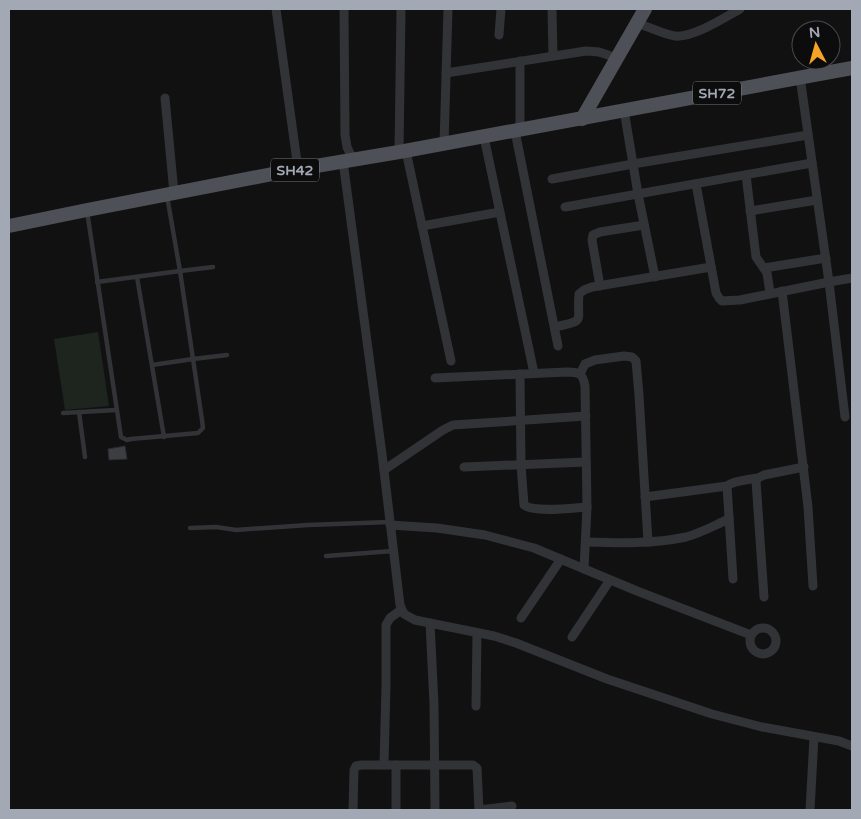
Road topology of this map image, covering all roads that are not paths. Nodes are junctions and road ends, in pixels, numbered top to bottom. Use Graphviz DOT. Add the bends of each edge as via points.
graph roads {
  1 [pos="276,9"];
  2 [pos="344,9"];
  3 [pos="401,9"];
  4 [pos="448,9"];
  5 [pos="501,9"];
  6 [pos="552,9"];
  7 [pos="645,9"];
  8 [pos="740,9"];
  9 [pos="637,23"];
  10 [pos="499,35"];
  11 [pos="553,56"];
  12 [pos="617,58"];
  13 [pos="520,61"];
  14 [pos="852,68"];
  15 [pos="446,72"];
  16 [pos="800,77"];
  17 [pos="165,98"];
  18 [pos="624,110"];
  19 [pos="582,119"];
  20 [pos="518,130"];
  21 [pos="808,135"];
  22 [pos="484,137"];
  23 [pos="444,144"];
  24 [pos="403,152"];
  25 [pos="348,160"];
  26 [pos="812,163"];
  27 [pos="633,164"];
  28 [pos="298,169"];
  29 [pos="746,175"];
  30 [pos="552,179"];
  31 [pos="696,184"];
  32 [pos="170,194"];
  33 [pos="638,194"];
  34 [pos="817,200"];
  35 [pos="565,207"];
  36 [pos="87,210"];
  37 [pos="750,211"];
  38 [pos="500,212"];
  39 [pos="644,225"];
  40 [pos="9,226"];
  41 [pos="422,226"];
  42 [pos="826,258"];
  43 [pos="213,267"];
  44 [pos="711,267"];
  45 [pos="764,268"];
  46 [pos="180,271"];
  47 [pos="137,277"];
  48 [pos="655,277"];
  49 [pos="852,278"];
  50 [pos="97,282"];
  51 [pos="829,282"];
  52 [pos="600,286"];
  53 [pos="782,291"];
  54 [pos="770,293"];
  55 [pos="555,327"];
  56 [pos="558,346"];
  57 [pos="227,355"];
  58 [pos="193,359"];
  59 [pos="451,361"];
  60 [pos="152,365"];
  61 [pos="534,373"];
  62 [pos="520,374"];
  63 [pos="580,374"];
  64 [pos="435,378"];
  65 [pos="116,410"];
  66 [pos="79,412"];
  67 [pos="63,413"];
  68 [pos="586,416"];
  69 [pos="845,418"];
  70 [pos="520,421"];
  71 [pos="164,436"];
  72 [pos="85,457"];
  73 [pos="586,462"];
  74 [pos="521,465"];
  75 [pos="464,467"];
  76 [pos="804,467"];
  77 [pos="384,470"];
  78 [pos="758,478"];
  79 [pos="727,486"];
  80 [pos="645,497"];
  81 [pos="587,507"];
  82 [pos="729,518"];
  83 [pos="390,523"];
  84 [pos="190,528"];
  85 [pos="586,542"];
  86 [pos="648,542"];
  87 [pos="393,551"];
  88 [pos="326,556"];
  89 [pos="561,558"];
  90 [pos="584,569"];
  91 [pos="733,579"];
  92 [pos="610,580"];
  93 [pos="813,586"];
  94 [pos="764,597"];
  95 [pos="401,610"];
  96 [pos="521,618"];
  97 [pos="430,623"];
  98 [pos="477,633"];
  99 [pos="750,635"];
  100 [pos="572,637"];
  101 [pos="476,706"];
  102 [pos="814,737"];
  103 [pos="852,746"];
  104 [pos="384,765"];
  105 [pos="396,765"];
  106 [pos="434,765"];
  107 [pos="512,806"];
  108 [pos="353,810"];
  109 [pos="396,810"];
  110 [pos="435,810"];
  111 [pos="479,810"];
  112 [pos="810,810"];
  1 -- 28 [label="street"];
  2 -- 25 [label="street"];
  3 -- 24 [label="street"];
  4 -- 15 [label="street"];
  5 -- 10 [label="street"];
  6 -- 11 [label="street"];
  7 -- 9 [label="main road"];
  8 -- 9 [label="street" via="684,35 674,36"];
  9 -- 12 [label="main road"];
  11 -- 12 [label="street" via="594,51"];
  11 -- 13 [label="street"];
  12 -- 19 [label="main road"];
  13 -- 15 [label="street"];
  13 -- 20 [label="street"];
  14 -- 16 [label="main road, SH72"];
  15 -- 23 [label="street"];
  16 -- 18 [label="main road, SH72"];
  16 -- 21 [label="street"];
  17 -- 32 [label="street"];
  18 -- 19 [label="main road, SH72"];
  18 -- 27 [label="street"];
  19 -- 20 [label="main road, SH42"];
  20 -- 22 [label="main road, SH42"];
  20 -- 55 [label="street"];
  21 -- 26 [label="street"];
  21 -- 27 [label="street"];
  22 -- 23 [label="main road, SH42"];
  22 -- 38 [label="street"];
  23 -- 24 [label="main road, SH42"];
  24 -- 25 [label="main road, SH42"];
  24 -- 41 [label="street"];
  25 -- 28 [label="main road, SH42"];
  25 -- 77 [label="street"];
  26 -- 29 [label="street"];
  26 -- 34 [label="street"];
  27 -- 30 [label="street"];
  27 -- 33 [label="street"];
  28 -- 32 [label="main road, SH42"];
  29 -- 31 [label="street"];
  29 -- 37 [label="street"];
  31 -- 33 [label="street"];
  31 -- 44 [label="street"];
  32 -- 36 [label="main road, SH42"];
  32 -- 46 [label="lane"];
  33 -- 35 [label="street"];
  33 -- 39 [label="street"];
  34 -- 37 [label="street"];
  34 -- 42 [label="street"];
  36 -- 40 [label="main road, SH42"];
  36 -- 50 [label="lane"];
  37 -- 45 [label="street" via="756,257"];
  38 -- 41 [label="street"];
  38 -- 61 [label="street"];
  39 -- 48 [label="street"];
  39 -- 52 [label="street" via="593,235"];
  41 -- 59 [label="street"];
  42 -- 45 [label="street"];
  42 -- 51 [label="street"];
  43 -- 46 [label="lane"];
  44 -- 48 [label="street"];
  44 -- 54 [label="street" via="716,293 722,301"];
  45 -- 54 [label="street"];
  46 -- 47 [label="lane"];
  46 -- 58 [label="lane"];
  47 -- 50 [label="lane"];
  47 -- 60 [label="lane"];
  48 -- 52 [label="street"];
  49 -- 51 [label="street"];
  50 -- 65 [label="lane"];
  51 -- 53 [label="street"];
  51 -- 69 [label="street"];
  52 -- 55 [label="street" via="578,294 580,315 576,322"];
  53 -- 54 [label="street"];
  53 -- 76 [label="street"];
  55 -- 56 [label="street"];
  57 -- 58 [label="lane"];
  58 -- 60 [label="lane"];
  58 -- 71 [label="lane" via="203,428 198,433"];
  60 -- 71 [label="lane"];
  61 -- 62 [label="street"];
  61 -- 63 [label="street"];
  62 -- 64 [label="street"];
  62 -- 70 [label="street"];
  63 -- 68 [label="street" via="584,378"];
  63 -- 80 [label="street" via="585,364 595,360 624,356 636,361"];
  65 -- 66 [label="lane"];
  65 -- 71 [label="lane" via="121,437 127,440"];
  66 -- 67 [label="lane"];
  66 -- 72 [label="lane"];
  68 -- 70 [label="street"];
  68 -- 73 [label="street"];
  70 -- 74 [label="street"];
  70 -- 77 [label="street" via="453,425"];
  73 -- 74 [label="street"];
  73 -- 81 [label="street"];
  74 -- 75 [label="street"];
  74 -- 81 [label="street" via="526,507"];
  76 -- 78 [label="street"];
  76 -- 93 [label="street"];
  77 -- 83 [label="street"];
  78 -- 79 [label="street"];
  78 -- 94 [label="street"];
  79 -- 80 [label="street"];
  79 -- 82 [label="street"];
  80 -- 86 [label="street"];
  81 -- 85 [label="street"];
  82 -- 86 [label="street" via="687,536"];
  82 -- 91 [label="street"];
  83 -- 84 [label="lane" via="236,530"];
  83 -- 87 [label="street"];
  83 -- 89 [label="street" via="485,535"];
  85 -- 86 [label="street"];
  85 -- 90 [label="street"];
  87 -- 88 [label="lane"];
  87 -- 95 [label="street"];
  89 -- 90 [label="street"];
  89 -- 96 [label="street"];
  90 -- 92 [label="street"];
  92 -- 99 [label="street"];
  92 -- 100 [label="street"];
  95 -- 97 [label="street" via="408,618"];
  95 -- 104 [label="street" via="386,625"];
  97 -- 98 [label="street"];
  97 -- 106 [label="street"];
  98 -- 101 [label="street"];
  98 -- 102 [label="street" via="516,643 607,679 712,714"];
  102 -- 103 [label="street"];
  102 -- 112 [label="street"];
  104 -- 105 [label="street"];
  104 -- 108 [label="street" via="356,766"];
  105 -- 106 [label="street"];
  105 -- 109 [label="street"];
  106 -- 110 [label="street"];
  106 -- 111 [label="street" via="472,765 477,768"];
  107 -- 111 [label="street"];
}
